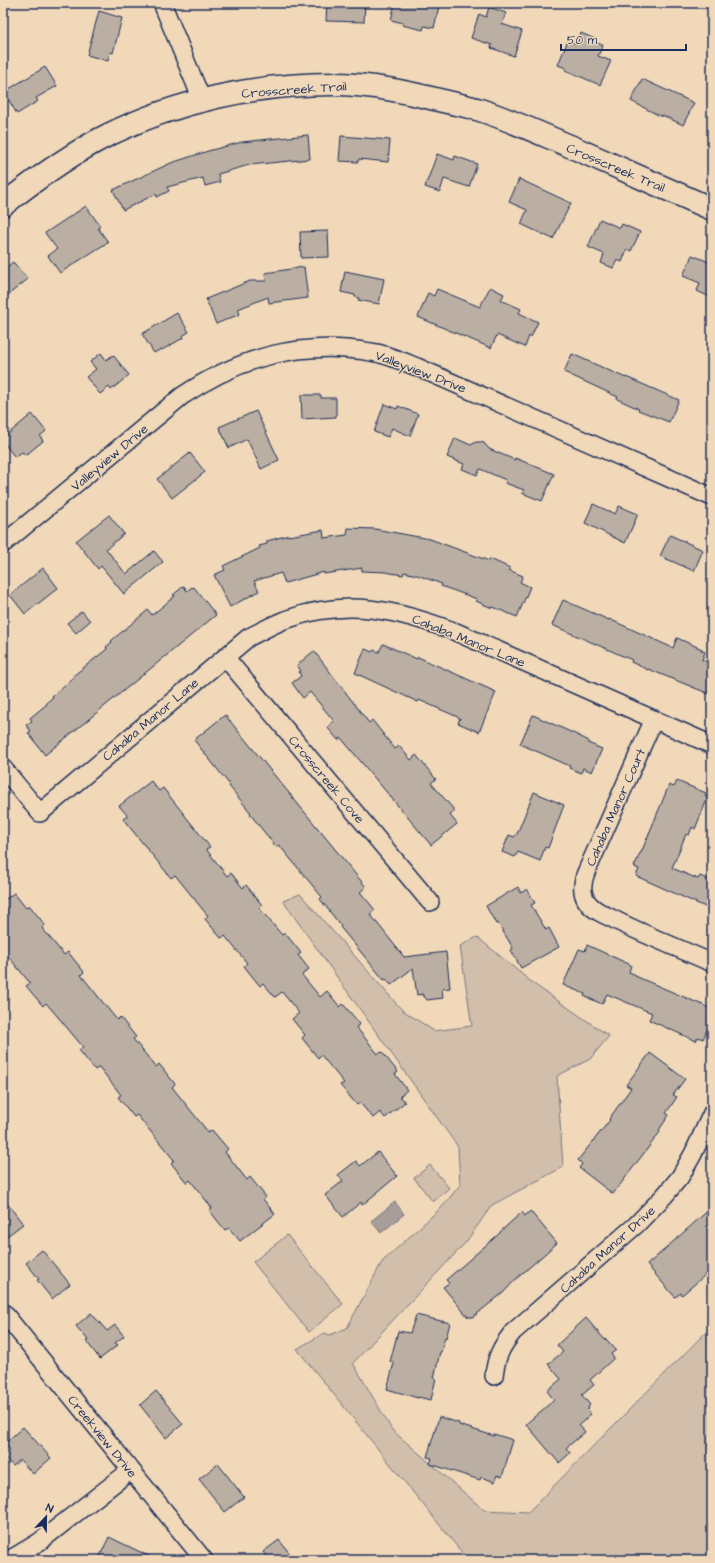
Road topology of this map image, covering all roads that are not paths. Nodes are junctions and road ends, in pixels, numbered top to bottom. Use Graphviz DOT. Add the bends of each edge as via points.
graph roads {
  1 [pos="162,3"];
  2 [pos="202,100"];
  3 [pos="3,205"];
  4 [pos="712,209"];
  5 [pos="712,497"];
  6 [pos="3,544"];
  7 [pos="225,656"];
  8 [pos="654,719"];
  9 [pos="712,745"];
  10 [pos="3,768"];
  11 [pos="430,902"];
  12 [pos="712,963"];
  13 [pos="712,1113"];
  14 [pos="3,1312"];
  15 [pos="494,1376"];
  16 [pos="131,1470"];
  17 [pos="9,1560"];
  18 [pos="204,1560"];
  1 -- 2 [label="street"];
  2 -- 3 [label="street, Crosscreek Trail" via="107,135 38,177"];
  2 -- 4 [label="street, Crosscreek Trail" via="269,88 333,84 404,91 479,109 506,119"];
  5 -- 6 [label="street, Valleyview Drive" via="398,360 371,352 307,348 279,352 253,360 201,383"];
  7 -- 8 [label="street, Cahaba Manor Lane" via="249,637 287,619 323,610 359,607 390,611 416,617 456,632"];
  7 -- 10 [label="street, Cahaba Manor Lane" via="40,813"];
  7 -- 11 [label="street, Crosscreek Cove"];
  8 -- 9 [label="street, Cahaba Manor Lane"];
  8 -- 12 [label="street, Cahaba Manor Court" via="585,874 582,886 584,896 592,907 603,914"];
  13 -- 15 [label="street, Cahaba Manor Drive" via="680,1177 636,1225 513,1332 503,1344 496,1361"];
  14 -- 16 [label="street, Creekview Drive"];
  16 -- 17 [label="street" via="39,1542"];
  16 -- 18 [label="street, Creekview Drive"];
}
